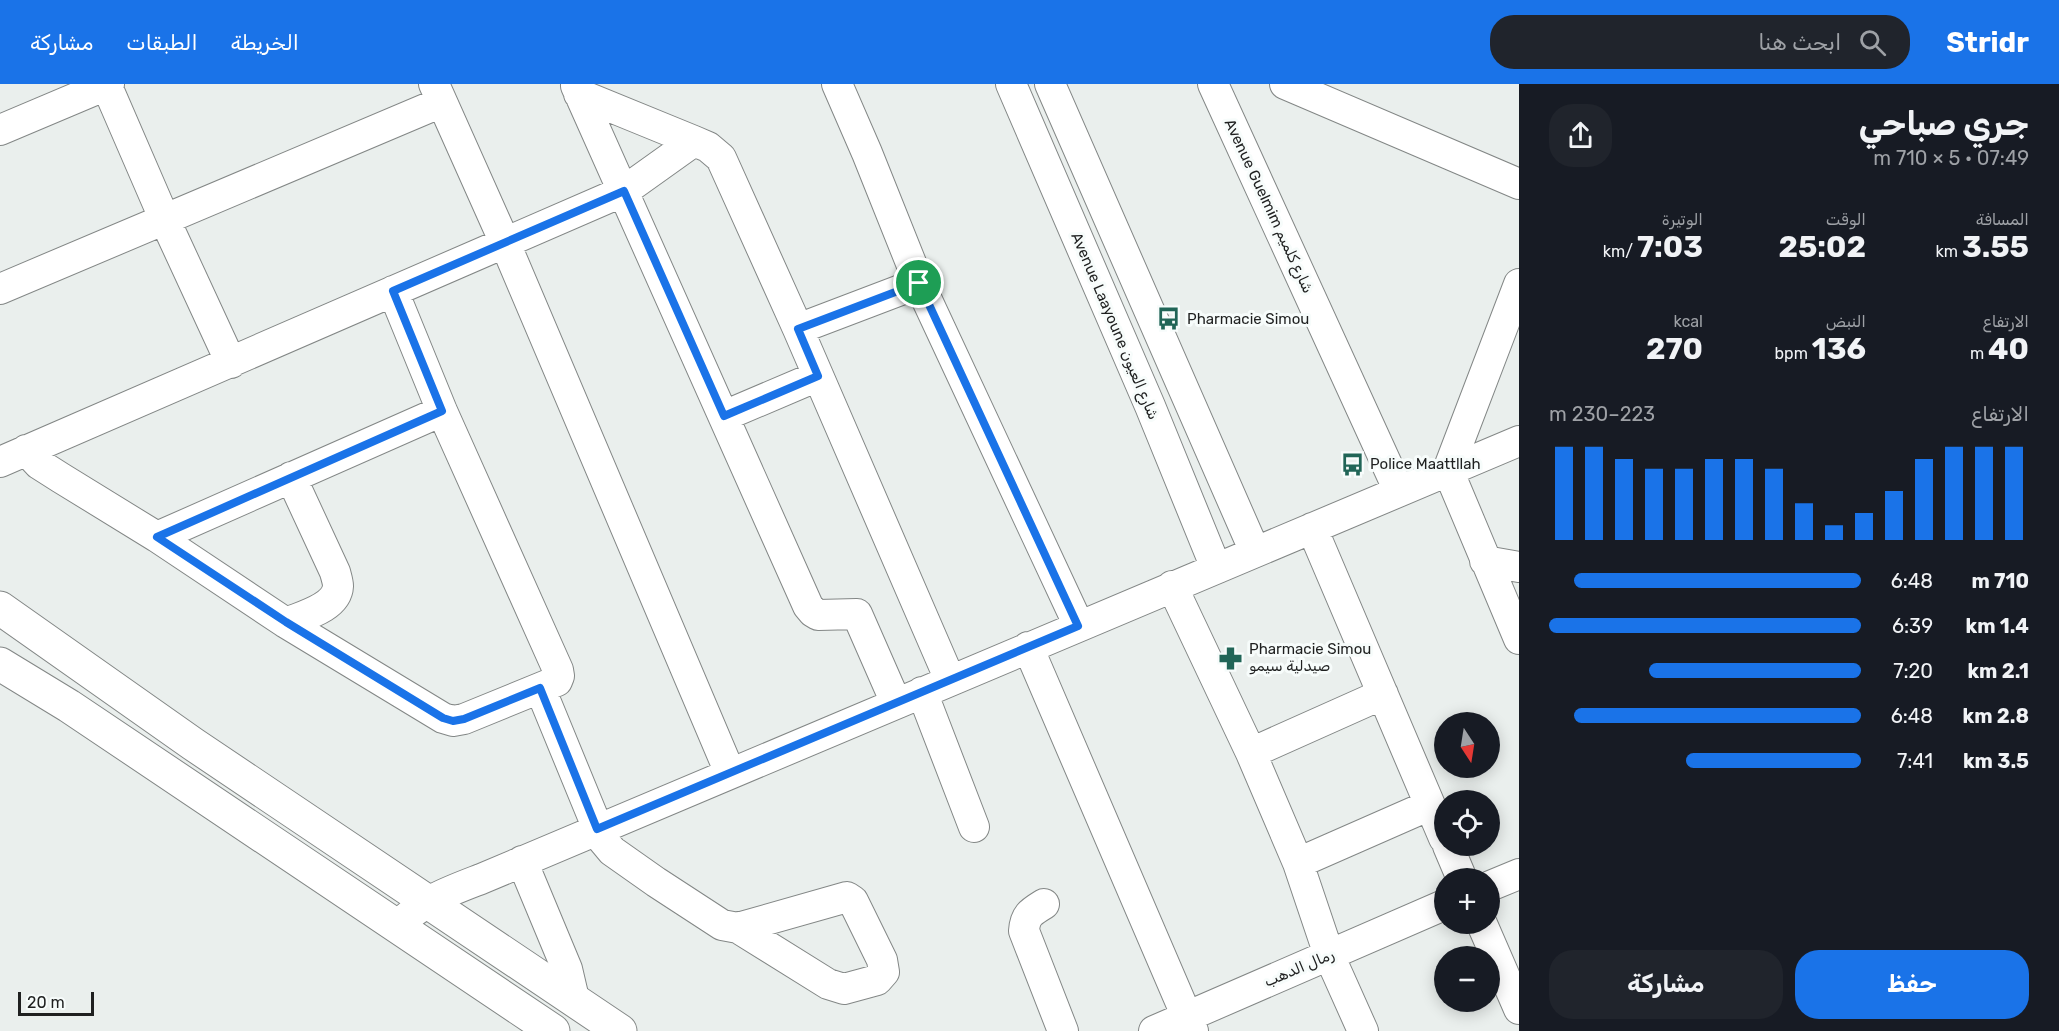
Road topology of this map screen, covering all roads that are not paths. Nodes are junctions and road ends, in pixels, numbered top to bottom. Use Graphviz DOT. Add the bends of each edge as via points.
graph roads {
  1 [pos="107,84"];
  2 [pos="837,84"];
  3 [pos="1011,84"];
  4 [pos="1050,84"];
  5 [pos="1213,84"];
  6 [pos="1285,84"];
  7 [pos="577,89"];
  8 [pos="438,93"];
  9 [pos="0,130"];
  10 [pos="694,141"];
  11 [pos="1519,184"];
  12 [pos="624,191"];
  13 [pos="164,218"];
  14 [pos="505,243"];
  15 [pos="919,283"];
  16 [pos="1519,284"];
  17 [pos="0,289"];
  18 [pos="393,291"];
  19 [pos="798,329"];
  20 [pos="231,363"];
  21 [pos="818,376"];
  22 [pos="442,411"];
  23 [pos="724,416"];
  24 [pos="1519,441"];
  25 [pos="13,456"];
  26 [pos="1448,470"];
  27 [pos="291,477"];
  28 [pos="1399,491"];
  29 [pos="1312,528"];
  30 [pos="157,537"];
  31 [pos="1255,552"];
  32 [pos="1485,561"];
  33 [pos="1519,567"];
  34 [pos="1216,568"];
  35 [pos="1172,586"];
  36 [pos="0,608"];
  37 [pos="286,622"];
  38 [pos="1078,626"];
  39 [pos="1519,639"];
  40 [pos="1028,647"];
  41 [pos="0,664"];
  42 [pos="950,680"];
  43 [pos="540,688"];
  44 [pos="1383,694"];
  45 [pos="909,697"];
  46 [pos="1251,753"];
  47 [pos="730,773"];
  48 [pos="1430,805"];
  49 [pos="1434,814"];
  50 [pos="974,827"];
  51 [pos="597,829"];
  52 [pos="522,861"];
  53 [pos="1298,863"];
  54 [pos="1519,874"];
  55 [pos="1500,882"];
  56 [pos="426,902"];
  57 [pos="1044,904"];
  58 [pos="1434,909"];
  59 [pos="398,926"];
  60 [pos="738,928"];
  61 [pos="1486,934"];
  62 [pos="1329,956"];
  63 [pos="574,999"];
  64 [pos="1519,1009"];
  65 [pos="1191,1024"];
  66 [pos="553,1031"];
  67 [pos="620,1031"];
  68 [pos="1063,1031"];
  69 [pos="1154,1031"];
  70 [pos="1363,1031"];
  1 -- 9 [label="street"];
  1 -- 13 [label="street"];
  2 -- 15 [label="street"];
  3 -- 34 [label="street, Avenue Laayoune شارع العيون"];
  4 -- 31 [label="street"];
  5 -- 28 [label="street, Avenue Guelmim شارع كلميم"];
  6 -- 11 [label="street"];
  7 -- 10 [label="street"];
  7 -- 12 [label="street"];
  8 -- 13 [label="street"];
  8 -- 14 [label="street"];
  10 -- 12 [label="street"];
  10 -- 19 [label="street" via="721,158"];
  12 -- 14 [label="street"];
  12 -- 23 [label="street"];
  13 -- 17 [label="street"];
  13 -- 20 [label="street"];
  14 -- 18 [label="street"];
  14 -- 47 [label="street"];
  15 -- 19 [label="street"];
  15 -- 38 [label="street"];
  16 -- 26 [label="street"];
  18 -- 20 [label="street"];
  18 -- 22 [label="street"];
  19 -- 21 [label="street"];
  20 -- 25 [label="street"];
  21 -- 23 [label="street"];
  21 -- 42 [label="street"];
  22 -- 27 [label="street"];
  22 -- 43 [label="street" via="558,670 557,681"];
  23 -- 45 [label="street" via="808,606 818,615 857,614"];
  24 -- 26 [label="street"];
  25 -- 30 [label="street" via="39,464"];
  26 -- 28 [label="street"];
  26 -- 32 [label="street"];
  27 -- 30 [label="street"];
  27 -- 37 [label="street" via="338,586 334,598 324,607"];
  28 -- 29 [label="street"];
  29 -- 31 [label="street"];
  29 -- 44 [label="street"];
  30 -- 37 [label="street"];
  31 -- 34 [label="street"];
  32 -- 33 [label="street"];
  32 -- 39 [label="street"];
  34 -- 35 [label="street"];
  35 -- 38 [label="street"];
  35 -- 46 [label="street"];
  36 -- 56 [label="street"];
  37 -- 43 [label="street" via="453,721"];
  38 -- 40 [label="street"];
  40 -- 42 [label="street"];
  40 -- 65 [label="street"];
  41 -- 59 [label="street"];
  42 -- 45 [label="street"];
  43 -- 51 [label="street"];
  44 -- 46 [label="street"];
  44 -- 48 [label="street"];
  45 -- 47 [label="street"];
  45 -- 50 [label="street"];
  46 -- 53 [label="street"];
  47 -- 51 [label="street"];
  48 -- 49 [label="street"];
  48 -- 53 [label="street"];
  51 -- 52 [label="street"];
  51 -- 60 [label="street" via="612,851 656,882 722,925"];
  52 -- 56 [label="street"];
  52 -- 63 [label="street" via="567,969"];
  53 -- 62 [label="street"];
  54 -- 55 [label="street"];
  56 -- 59 [label="street"];
  56 -- 63 [label="street"];
  57 -- 68 [label="street" via="1028,913 1024,931"];
  58 -- 62 [label="street, رمال الدهب"];
  59 -- 66 [label="street"];
  61 -- 64 [label="street"];
  62 -- 65 [label="street, رمال الدهب"];
  62 -- 70 [label="street"];
  63 -- 67 [label="street"];
  65 -- 69 [label="street, رمال الدهب"];
}
